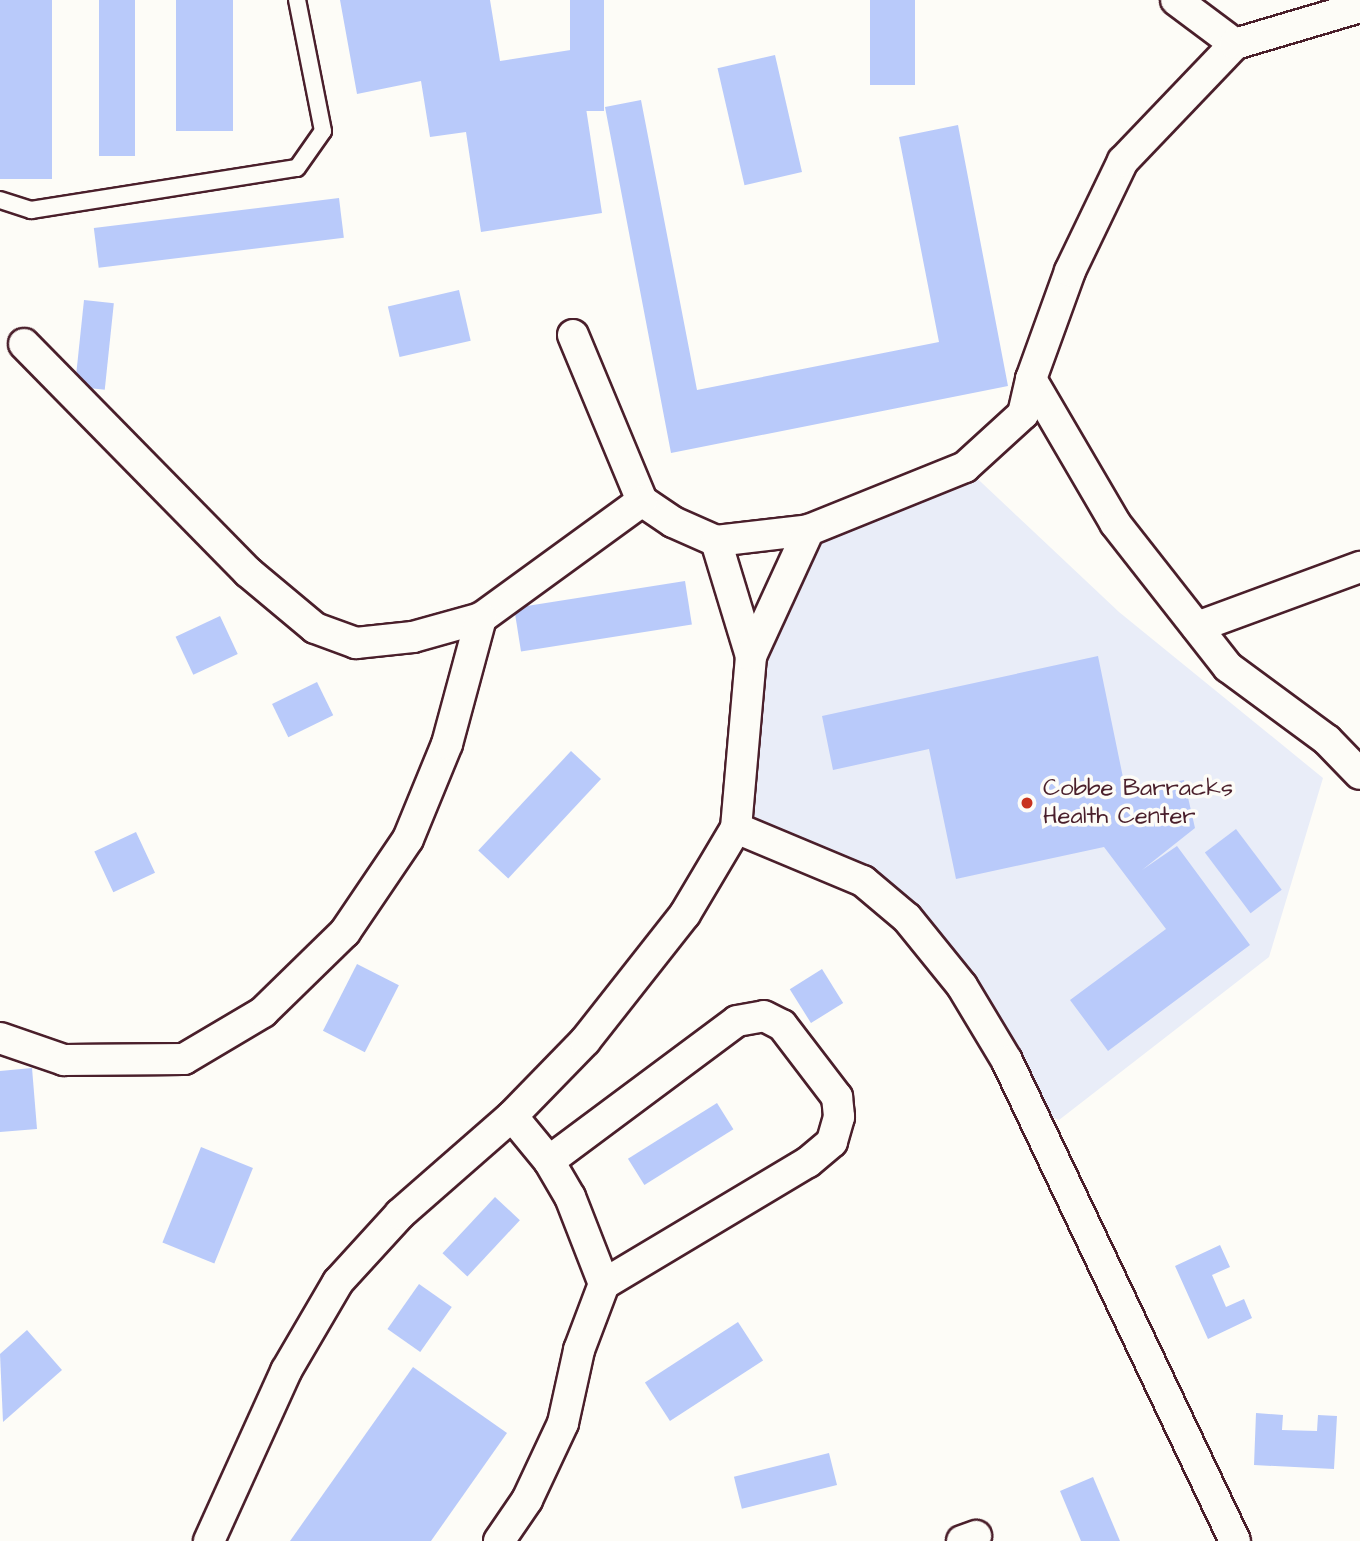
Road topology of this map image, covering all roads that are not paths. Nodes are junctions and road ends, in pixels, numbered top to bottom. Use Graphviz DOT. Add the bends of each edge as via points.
graph roads {
  1 [pos="297,0"];
  2 [pos="1176,0"];
  3 [pos="1360,7"];
  4 [pos="1235,44"];
  5 [pos="0,200"];
  6 [pos="573,335"];
  7 [pos="24,344"];
  8 [pos="1031,379"];
  9 [pos="642,501"];
  10 [pos="809,530"];
  11 [pos="716,541"];
  12 [pos="1360,567"];
  13 [pos="481,618"];
  14 [pos="1196,627"];
  15 [pos="751,656"];
  16 [pos="1360,774"];
  17 [pos="736,828"];
  18 [pos="0,1038"];
  19 [pos="512,1116"];
  20 [pos="549,1161"];
  21 [pos="604,1284"];
  22 [pos="209,1541"];
  23 [pos="499,1541"];
  24 [pos="1235,1541"];
  1 -- 5 [label="lane" via="323,131 297,168 32,210"];
  2 -- 4 [label="street"];
  3 -- 4 [label="street"];
  4 -- 8 [label="street" via="1123,161 1070,271"];
  6 -- 9 [label="street"];
  7 -- 13 [label="street" via="248,572 314,628 356,642 414,636"];
  8 -- 10 [label="street" via="1023,414 965,467"];
  8 -- 14 [label="street" via="1115,523"];
  9 -- 11 [label="street" via="673,522"];
  9 -- 13 [label="street"];
  10 -- 11 [label="street"];
  10 -- 15 [label="street"];
  11 -- 15 [label="street"];
  12 -- 14 [label="street"];
  13 -- 18 [label="street" via="447,744 408,839 345,932 263,1012 184,1059 64,1060"];
  14 -- 16 [label="street" via="1228,667 1327,740"];
  15 -- 17 [label="street"];
  17 -- 19 [label="street" via="685,914 585,1041"];
  17 -- 24 [label="street" via="863,881 907,918 962,986 1025,1096"];
  19 -- 20 [label="street"];
  19 -- 22 [label="street" via="400,1214 338,1282 286,1371"];
  20 -- 21 [label="street" via="570,1197"];
  20 -- 21 [label="street" via="737,1021 764,1016 782,1025 837,1097 839,1117 832,1142 808,1162"];
  21 -- 23 [label="street" via="579,1350 563,1423 527,1500"];
}
